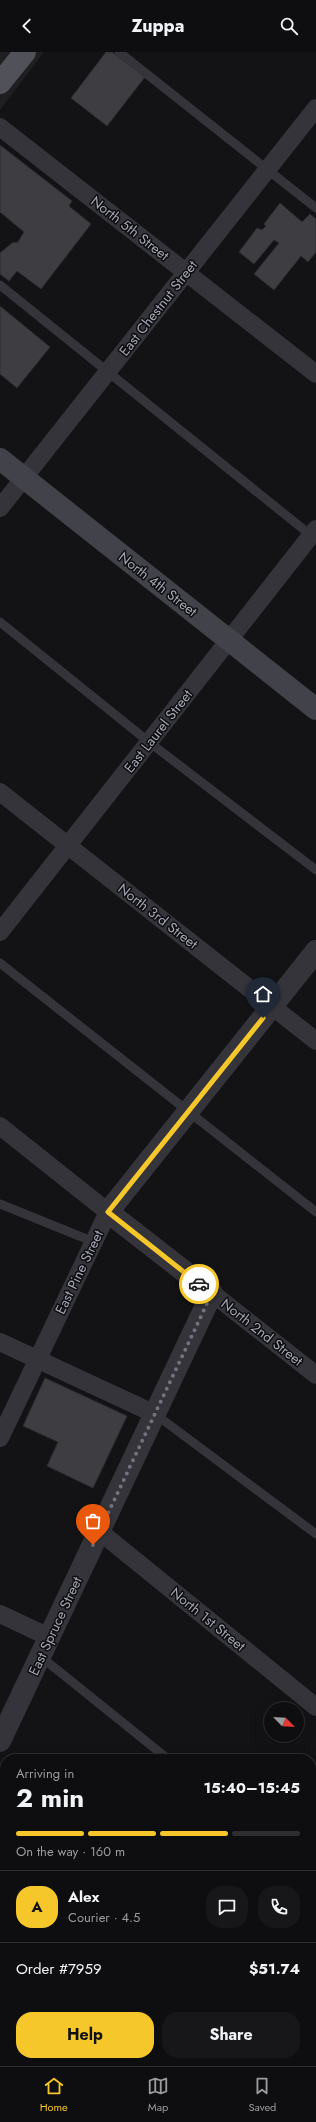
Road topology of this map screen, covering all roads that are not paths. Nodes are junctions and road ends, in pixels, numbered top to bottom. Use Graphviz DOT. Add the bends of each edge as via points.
graph roads {
  1 [pos="24,52"];
  2 [pos="119,52"];
  3 [pos="0,83"];
  4 [pos="316,108"];
  5 [pos="0,127"];
  6 [pos="268,169"];
  7 [pos="316,208"];
  8 [pos="186,272"];
  9 [pos="0,285"];
  10 [pos="107,372"];
  11 [pos="316,374"];
  12 [pos="0,459"];
  13 [pos="23,478"];
  14 [pos="0,508"];
  15 [pos="314,534"];
  16 [pos="0,622"];
  17 [pos="229,640"];
  18 [pos="316,709"];
  19 [pos="149,742"];
  20 [pos="0,792"];
  21 [pos="68,845"];
  22 [pos="316,870"];
  23 [pos="0,932"];
  24 [pos="316,951"];
  25 [pos="0,963"];
  26 [pos="272,1006"];
  27 [pos="316,1041"];
  28 [pos="189,1110"];
  29 [pos="0,1126"];
  30 [pos="0,1204"];
  31 [pos="108,1212"];
  32 [pos="316,1212"];
  33 [pos="94,1242"];
  34 [pos="212,1293"];
  35 [pos="0,1342"];
  36 [pos="37,1360"];
  37 [pos="316,1375"];
  38 [pos="155,1414"];
  39 [pos="0,1438"];
  40 [pos="99,1531"];
  41 [pos="316,1534"];
  42 [pos="0,1614"];
  43 [pos="49,1637"];
  44 [pos="40,1656"];
  45 [pos="316,1707"];
  46 [pos="0,1741"];
  47 [pos="162,1754"];
  1 -- 3 [label="main road"];
  2 -- 6 [label="lane"];
  4 -- 6 [label="street, East Chestnut Street"];
  5 -- 8 [label="street, North 5th Street"];
  6 -- 7 [label="lane"];
  6 -- 8 [label="street, East Chestnut Street"];
  8 -- 10 [label="street, East Chestnut Street"];
  8 -- 11 [label="street, North 5th Street"];
  9 -- 10 [label="lane"];
  10 -- 13 [label="street, East Chestnut Street"];
  10 -- 15 [label="lane"];
  12 -- 13 [label="main road, North 4th Street"];
  13 -- 14 [label="street, East Chestnut Street"];
  13 -- 17 [label="main road, North 4th Street"];
  15 -- 17 [label="street, East Laurel Street"];
  16 -- 19 [label="lane"];
  17 -- 18 [label="main road, North 4th Street"];
  17 -- 19 [label="street, East Laurel Street"];
  19 -- 21 [label="street, East Laurel Street"];
  19 -- 22 [label="lane"];
  20 -- 21 [label="street, North 3rd Street"];
  21 -- 23 [label="street, East Laurel Street"];
  21 -- 26 [label="street, North 3rd Street"];
  24 -- 26 [label="street, East Pine Street"];
  25 -- 28 [label="lane"];
  26 -- 27 [label="street, North 3rd Street"];
  26 -- 28 [label="street, East Pine Street"];
  28 -- 31 [label="street, East Pine Street"];
  28 -- 32 [label="lane"];
  29 -- 31 [label="street, North 2nd Street"];
  30 -- 33 [label="lane"];
  31 -- 33 [label="street, East Pine Street"];
  31 -- 34 [label="street, North 2nd Street"];
  33 -- 36 [label="street, East Pine Street"];
  34 -- 37 [label="street, North 2nd Street"];
  34 -- 38 [label="street, East Spruce Street"];
  35 -- 36 [label="street"];
  36 -- 38 [label="street"];
  36 -- 39 [label="street, East Pine Street"];
  38 -- 40 [label="street, East Spruce Street"];
  38 -- 41 [label="lane"];
  40 -- 43 [label="street, East Spruce Street"];
  40 -- 45 [label="street, North 1st Street"];
  42 -- 43 [label="street"];
  43 -- 44 [label="street, East Spruce Street"];
  44 -- 46 [label="street, East Spruce Street"];
  44 -- 47 [label="lane"];
}
